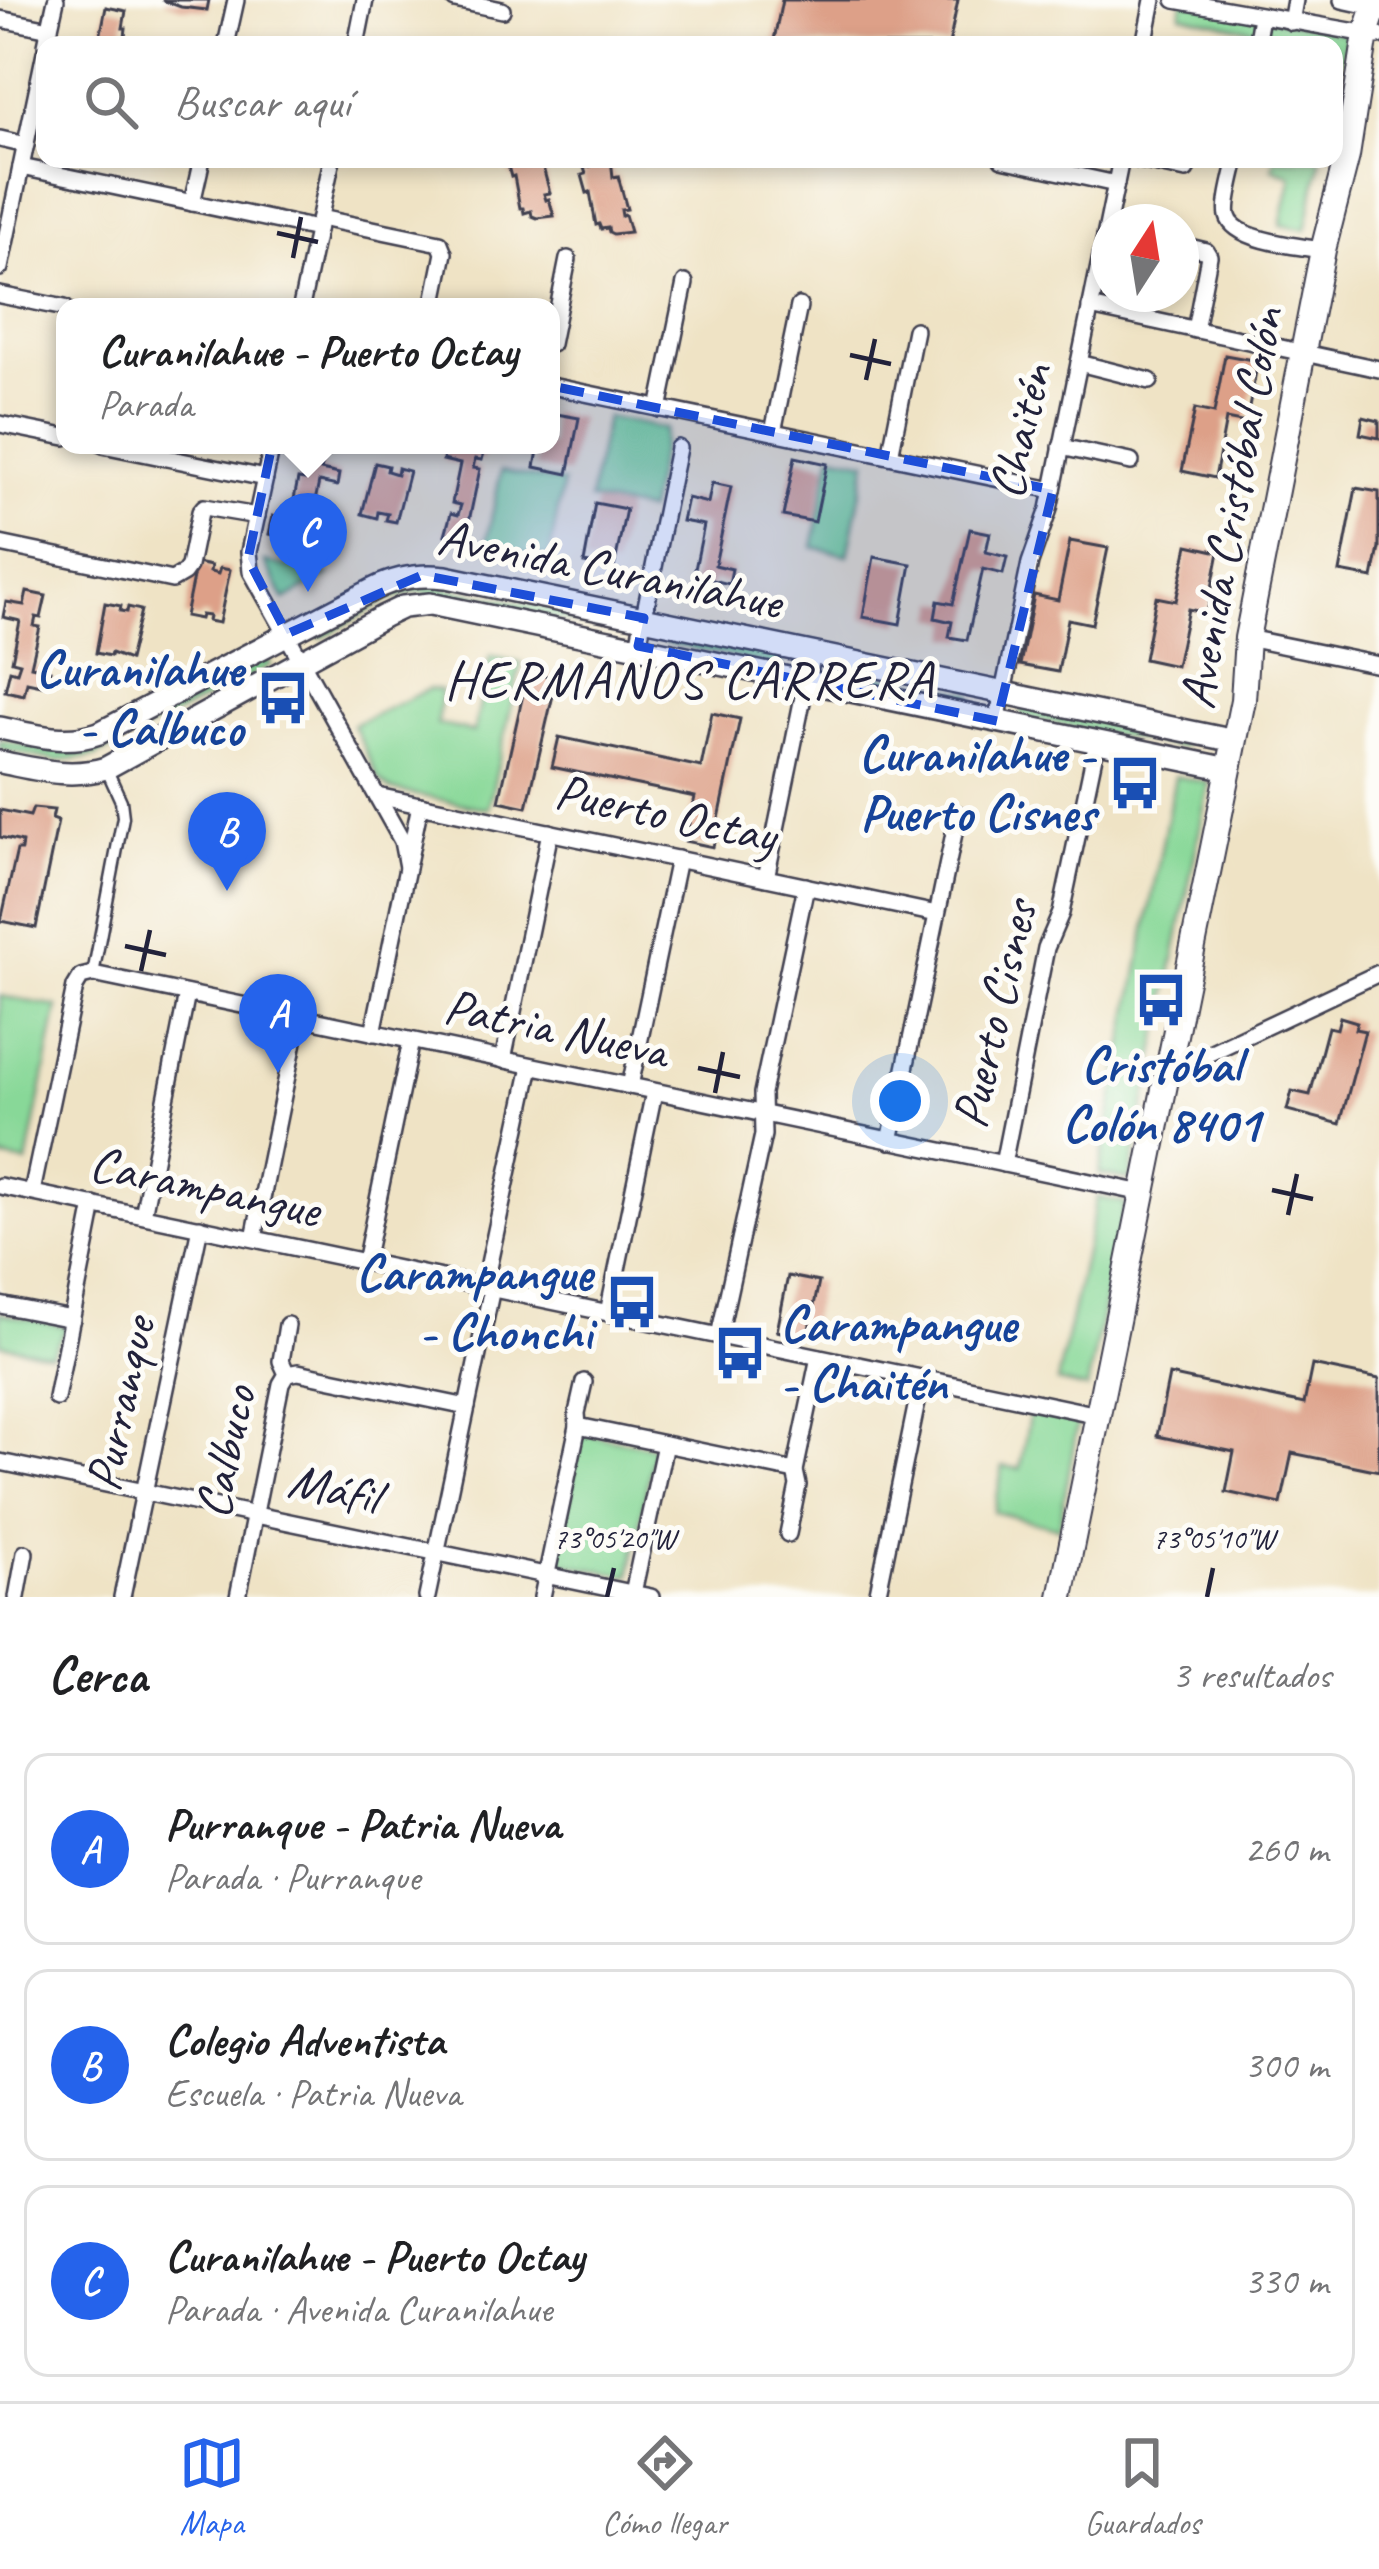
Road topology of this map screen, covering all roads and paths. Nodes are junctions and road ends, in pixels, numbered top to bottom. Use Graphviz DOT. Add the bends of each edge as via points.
graph roads {
  1 [pos="56,0"];
  2 [pos="236,0"];
  3 [pos="365,0"];
  4 [pos="455,0"];
  5 [pos="1154,0"];
  6 [pos="1175,0"];
  7 [pos="1295,0"];
  8 [pos="1342,0"];
  9 [pos="1377,5"];
  10 [pos="502,10"];
  11 [pos="1261,17"];
  12 [pos="0,19"];
  13 [pos="1291,22"];
  14 [pos="1373,35"];
  15 [pos="48,36"];
  16 [pos="228,36"];
  17 [pos="358,36"];
  18 [pos="1146,36"];
  19 [pos="1258,36"];
  20 [pos="36,37"];
  21 [pos="36,96"];
  22 [pos="0,140"];
  23 [pos="26,145"];
  24 [pos="21,167"];
  25 [pos="200,168"];
  26 [pos="330,168"];
  27 [pos="1043,168"];
  28 [pos="1119,168"];
  29 [pos="1177,168"];
  30 [pos="1235,168"];
  31 [pos="1186,170"];
  32 [pos="1116,184"];
  33 [pos="192,203"];
  34 [pos="1113,204"];
  35 [pos="318,224"];
  36 [pos="1199,249"];
  37 [pos="1324,250"];
  38 [pos="568,260"];
  39 [pos="0,263"];
  40 [pos="686,283"];
  41 [pos="0,295"];
  42 [pos="303,298"];
  43 [pos="436,298"];
  44 [pos="560,300"];
  45 [pos="1091,303"];
  46 [pos="56,306"];
  47 [pos="799,306"];
  48 [pos="1090,307"];
  49 [pos="1199,309"];
  50 [pos="1198,312"];
  51 [pos="915,330"];
  52 [pos="1195,330"];
  53 [pos="1304,354"];
  54 [pos="1079,363"];
  55 [pos="1379,369"];
  56 [pos="1150,381"];
  57 [pos="560,388"];
  58 [pos="659,409"];
  59 [pos="0,424"];
  60 [pos="773,432"];
  61 [pos="56,435"];
  62 [pos="1061,447"];
  63 [pos="678,448"];
  64 [pos="147,454"];
  65 [pos="270,454"];
  66 [pos="890,456"];
  67 [pos="1131,462"];
  68 [pos="265,478"];
  69 [pos="1053,490"];
  70 [pos="257,516"];
  71 [pos="0,544"];
  72 [pos="644,618"];
  73 [pos="286,634"];
  74 [pos="1247,638"];
  75 [pos="638,646"];
  76 [pos="812,653"];
  77 [pos="302,661"];
  78 [pos="1379,665"];
  79 [pos="806,681"];
  80 [pos="1003,693"];
  81 [pos="997,721"];
  82 [pos="0,728"];
  83 [pos="1234,741"];
  84 [pos="1097,742"];
  85 [pos="0,762"];
  86 [pos="106,768"];
  87 [pos="1229,769"];
  88 [pos="377,796"];
  89 [pos="420,805"];
  90 [pos="958,814"];
  91 [pos="550,832"];
  92 [pos="678,859"];
  93 [pos="407,867"];
  94 [pos="766,878"];
  95 [pos="806,886"];
  96 [pos="937,914"];
  97 [pos="1379,973"];
  98 [pos="93,974"];
  99 [pos="188,994"];
  100 [pos="299,1018"];
  101 [pos="373,1033"];
  102 [pos="411,1041"];
  103 [pos="503,1060"];
  104 [pos="531,1066"];
  105 [pos="1167,1073"];
  106 [pos="630,1087"];
  107 [pos="655,1092"];
  108 [pos="763,1114"];
  109 [pos="890,1141"];
  110 [pos="1003,1164"];
  111 [pos="0,1186"];
  112 [pos="32,1192"];
  113 [pos="1143,1193"];
  114 [pos="94,1205"];
  115 [pos="143,1215"];
  116 [pos="200,1227"];
  117 [pos="254,1238"];
  118 [pos="364,1262"];
  119 [pos="488,1288"];
  120 [pos="0,1305"];
  121 [pos="608,1313"];
  122 [pos="72,1319"];
  123 [pos="287,1325"];
  124 [pos="719,1336"];
  125 [pos="820,1357"];
  126 [pos="287,1374"];
  127 [pos="922,1378"];
  128 [pos="584,1382"];
  129 [pos="56,1398"];
  130 [pos="467,1407"];
  131 [pos="1098,1415"];
  132 [pos="578,1426"];
  133 [pos="665,1444"];
  134 [pos="0,1462"];
  135 [pos="795,1471"];
  136 [pos="144,1492"];
  137 [pos="254,1515"];
  138 [pos="788,1534"];
  139 [pos="437,1552"];
  140 [pos="26,1553"];
  141 [pos="547,1575"];
  142 [pos="633,1593"];
  143 [pos="17,1597"];
  144 [pos="122,1597"];
  145 [pos="238,1597"];
  146 [pos="428,1597"];
  147 [pos="542,1597"];
  148 [pos="651,1597"];
  149 [pos="877,1597"];
  150 [pos="1061,1597"];
  1 -- 15 [label="street"];
  2 -- 16 [label="street"];
  3 -- 17 [label="street"];
  4 -- 10 [label="street"];
  5 -- 18 [label="street"];
  6 -- 11 [label="street"];
  7 -- 13 [label="street"];
  8 -- 9 [label="street"];
  9 -- 14 [label="main road, Avenida Cristóbal Colón"];
  11 -- 13 [label="street"];
  11 -- 19 [label="street"];
  12 -- 20 [label="street"];
  13 -- 14 [label="street"];
  14 -- 37 [label="main road, Avenida Cristóbal Colón"];
  21 -- 23 [label="street"];
  22 -- 23 [label="street"];
  23 -- 24 [label="street"];
  24 -- 33 [label="street"];
  24 -- 39 [label="street"];
  25 -- 33 [label="street"];
  26 -- 35 [label="street"];
  27 -- 32 [label="street"];
  28 -- 32 [label="street, Chaitén"];
  29 -- 31 [label="street"];
  30 -- 37 [label="street" via="1227,214 1235,228"];
  32 -- 34 [label="street, Chaitén"];
  33 -- 35 [label="street"];
  35 -- 42 [label="street"];
  35 -- 43 [label="street" via="443,245"];
  36 -- 49 [label="street" via="1209,256"];
  37 -- 53 [label="main road, Avenida Cristóbal Colón"];
  38 -- 44 [label="street"];
  40 -- 58 [label="street"];
  41 -- 46 [label="street"];
  45 -- 48 [label="street, Chaitén"];
  47 -- 60 [label="street"];
  48 -- 52 [label="street"];
  48 -- 54 [label="street, Chaitén"];
  50 -- 52 [label="street"];
  51 -- 66 [label="street"];
  52 -- 53 [label="street"];
  53 -- 55 [label="street"];
  53 -- 74 [label="main road, Avenida Cristóbal Colón"];
  54 -- 56 [label="street"];
  54 -- 62 [label="street, Chaitén"];
  57 -- 58 [label="street"];
  58 -- 60 [label="street"];
  59 -- 61 [label="street"];
  60 -- 66 [label="street"];
  62 -- 67 [label="street"];
  62 -- 69 [label="street, Chaitén"];
  63 -- 72 [label="street"];
  64 -- 68 [label="street"];
  65 -- 68 [label="street"];
  66 -- 69 [label="street"];
  68 -- 70 [label="street"];
  69 -- 80 [label="street, Chaitén"];
  70 -- 71 [label="street" via="204,507 189,566 172,580"];
  70 -- 73 [label="street" via="249,565"];
  72 -- 73 [label="main road, Avenida Curanilahue" via="422,575 385,583"];
  72 -- 75 [label="street"];
  72 -- 76 [label="main road, Avenida Curanilahue"];
  73 -- 77 [label="street"];
  73 -- 82 [label="main road, Avenida Curanilahue" via="88,737"];
  74 -- 78 [label="street"];
  74 -- 83 [label="main road, Avenida Cristóbal Colón"];
  75 -- 77 [label="main road, Avenida Curanilahue" via="421,604"];
  75 -- 79 [label="main road, Avenida Curanilahue"];
  76 -- 79 [label="street"];
  76 -- 80 [label="main road, Avenida Curanilahue"];
  77 -- 86 [label="main road, Avenida Curanilahue"];
  77 -- 88 [label="street"];
  79 -- 81 [label="main road, Avenida Curanilahue"];
  79 -- 94 [label="street"];
  80 -- 81 [label="street, Chaitén"];
  80 -- 83 [label="main road, Avenida Curanilahue"];
  81 -- 84 [label="main road, Avenida Curanilahue"];
  83 -- 87 [label="main road, Avenida Cristóbal Colón"];
  84 -- 87 [label="main road, Avenida Curanilahue"];
  84 -- 110 [label="street, Puerto Cisnes"];
  85 -- 86 [label="main road, Avenida Curanilahue" via="62,774"];
  86 -- 98 [label="street" via="123,818"];
  87 -- 105 [label="main road, Avenida Cristóbal Colón"];
  88 -- 89 [label="street, Puerto Octay"];
  88 -- 93 [label="street"];
  89 -- 91 [label="street, Puerto Octay"];
  89 -- 93 [label="street"];
  90 -- 96 [label="street"];
  91 -- 92 [label="street, Puerto Octay"];
  91 -- 103 [label="street"];
  92 -- 94 [label="street, Puerto Octay"];
  92 -- 106 [label="street"];
  93 -- 101 [label="street"];
  94 -- 95 [label="street, Puerto Octay"];
  95 -- 96 [label="street, Puerto Octay"];
  95 -- 108 [label="street"];
  96 -- 109 [label="street"];
  97 -- 105 [label="street"];
  98 -- 99 [label="street, Patria Nueva"];
  98 -- 112 [label="street" via="75,987"];
  99 -- 100 [label="street, Patria Nueva"];
  99 -- 115 [label="street"];
  100 -- 101 [label="street, Patria Nueva"];
  100 -- 117 [label="street"];
  101 -- 102 [label="street, Patria Nueva"];
  102 -- 103 [label="street, Patria Nueva"];
  102 -- 118 [label="street"];
  103 -- 104 [label="street, Patria Nueva"];
  104 -- 106 [label="street, Patria Nueva"];
  104 -- 119 [label="street"];
  105 -- 113 [label="main road, Avenida Cristóbal Colón"];
  106 -- 107 [label="street, Patria Nueva"];
  107 -- 108 [label="street, Patria Nueva"];
  107 -- 121 [label="street"];
  108 -- 109 [label="street, Patria Nueva"];
  108 -- 124 [label="street"];
  109 -- 110 [label="street, Patria Nueva"];
  110 -- 113 [label="street, Patria Nueva"];
  111 -- 112 [label="street, Carampangue"];
  112 -- 114 [label="street, Carampangue"];
  113 -- 131 [label="main road, Avenida Cristóbal Colón"];
  114 -- 115 [label="street, Carampangue"];
  114 -- 122 [label="street"];
  115 -- 116 [label="street, Carampangue"];
  116 -- 117 [label="street, Carampangue"];
  116 -- 136 [label="street, Purranque"];
  117 -- 118 [label="street, Carampangue"];
  118 -- 119 [label="street, Carampangue"];
  119 -- 121 [label="street, Carampangue"];
  119 -- 130 [label="street"];
  120 -- 122 [label="street"];
  121 -- 124 [label="street, Carampangue"];
  122 -- 129 [label="street"];
  123 -- 126 [label="street, Calbuco"];
  124 -- 125 [label="street, Carampangue"];
  125 -- 127 [label="street, Carampangue"];
  125 -- 135 [label="street"];
  126 -- 130 [label="street"];
  126 -- 137 [label="street, Calbuco"];
  127 -- 131 [label="street, Carampangue"];
  127 -- 149 [label="street"];
  128 -- 132 [label="street"];
  130 -- 139 [label="street"];
  131 -- 150 [label="main road, Avenida Cristóbal Colón"];
  132 -- 133 [label="street"];
  132 -- 141 [label="street"];
  133 -- 135 [label="street"];
  133 -- 142 [label="street"];
  134 -- 136 [label="street, Máfil"];
  135 -- 138 [label="street"];
  136 -- 137 [label="street, Máfil"];
  136 -- 144 [label="street, Purranque"];
  137 -- 139 [label="street, Máfil"];
  137 -- 145 [label="street, Calbuco"];
  139 -- 141 [label="street, Máfil"];
  139 -- 146 [label="street"];
  140 -- 143 [label="street"];
  141 -- 142 [label="street, Máfil"];
  141 -- 147 [label="street"];
  142 -- 148 [label="street, Máfil"];
}
